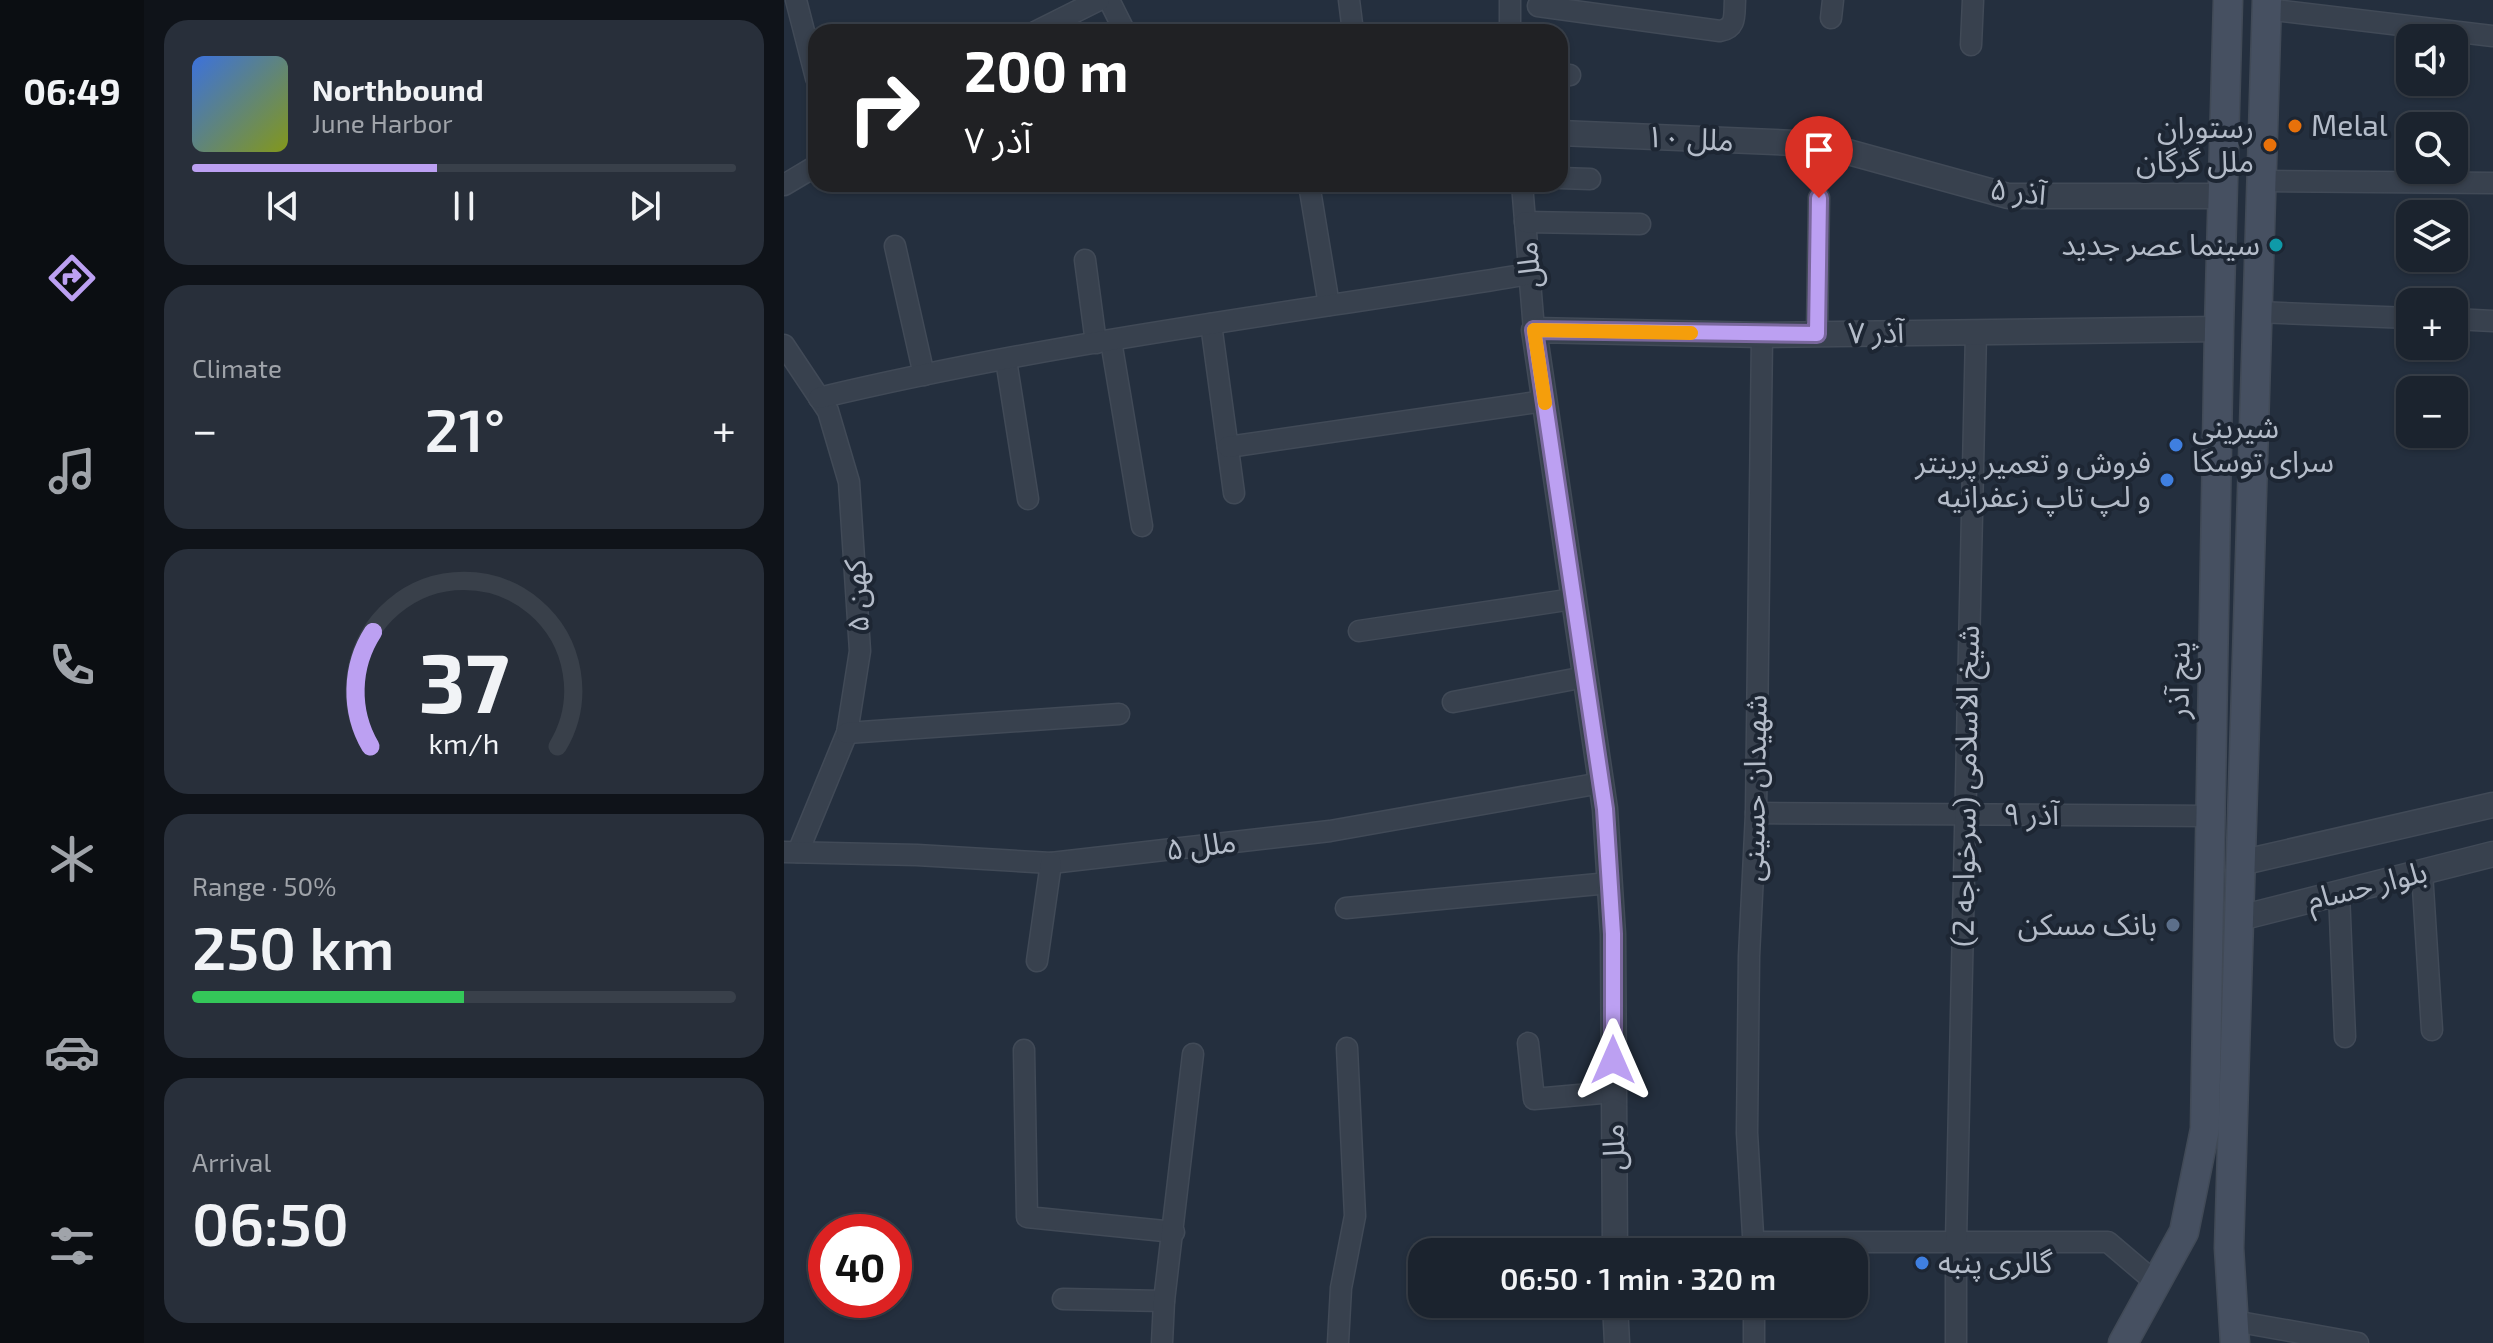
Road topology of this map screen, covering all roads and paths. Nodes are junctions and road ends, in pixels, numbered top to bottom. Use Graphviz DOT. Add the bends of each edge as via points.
graph roads {
  1 [pos="796,0"];
  2 [pos="1099,0"];
  3 [pos="1109,0"];
  4 [pos="1349,0"];
  5 [pos="1510,0"];
  6 [pos="1973,0"];
  7 [pos="2228,0"];
  8 [pos="1735,3"];
  9 [pos="2266,4"];
  10 [pos="1538,6"];
  11 [pos="1051,24"];
  12 [pos="1121,24"];
  13 [pos="1352,24"];
  14 [pos="1510,24"];
  15 [pos="2493,36"];
  16 [pos="1971,45"];
  17 [pos="808,47"];
  18 [pos="1568,133"];
  19 [pos="1819,144"];
  20 [pos="808,171"];
  21 [pos="1568,178"];
  22 [pos="1590,179"];
  23 [pos="2262,181"];
  24 [pos="2493,183"];
  25 [pos="784,185"];
  26 [pos="1310,192"];
  27 [pos="1523,192"];
  28 [pos="2222,196"];
  29 [pos="1819,198"];
  30 [pos="1525,222"];
  31 [pos="1640,224"];
  32 [pos="895,246"];
  33 [pos="1085,260"];
  34 [pos="1529,274"];
  35 [pos="1329,305"];
  36 [pos="2257,312"];
  37 [pos="2396,317"];
  38 [pos="2468,320"];
  39 [pos="2493,321"];
  40 [pos="1211,324"];
  41 [pos="2219,329"];
  42 [pos="1534,330"];
  43 [pos="1976,332"];
  44 [pos="1817,334"];
  45 [pos="1762,335"];
  46 [pos="1104,342"];
  47 [pos="784,345"];
  48 [pos="1006,360"];
  49 [pos="924,375"];
  50 [pos="819,398"];
  51 [pos="1544,401"];
  52 [pos="1228,447"];
  53 [pos="1234,493"];
  54 [pos="1028,499"];
  55 [pos="1142,526"];
  56 [pos="1573,599"];
  57 [pos="1359,631"];
  58 [pos="1585,677"];
  59 [pos="1453,702"];
  60 [pos="1119,714"];
  61 [pos="847,733"];
  62 [pos="1601,783"];
  63 [pos="2493,805"];
  64 [pos="1756,813"];
  65 [pos="1966,815"];
  66 [pos="2210,816"];
  67 [pos="791,852"];
  68 [pos="2493,854"];
  69 [pos="1051,863"];
  70 [pos="2240,863"];
  71 [pos="2422,872"];
  72 [pos="1609,883"];
  73 [pos="2339,893"];
  74 [pos="1346,908"];
  75 [pos="2240,918"];
  76 [pos="1037,961"];
  77 [pos="2432,1030"];
  78 [pos="2345,1037"];
  79 [pos="1528,1043"];
  80 [pos="1347,1048"];
  81 [pos="1024,1050"];
  82 [pos="1193,1054"];
  83 [pos="1613,1092"];
  84 [pos="1174,1232"];
  85 [pos="1615,1238"];
  86 [pos="1753,1238"];
  87 [pos="1956,1241"];
  88 [pos="1868,1244"];
  89 [pos="2155,1282"];
  90 [pos="1063,1299"];
  91 [pos="1164,1301"];
  92 [pos="1616,1318"];
  93 [pos="1754,1318"];
  94 [pos="2235,1332"];
  95 [pos="1162,1343"];
  96 [pos="1338,1343"];
  97 [pos="1617,1343"];
  98 [pos="1754,1343"];
  99 [pos="1956,1343"];
  100 [pos="2123,1343"];
  101 [pos="2358,1343"];
  1 -- 17 [label="street"];
  2 -- 11 [label="street"];
  3 -- 12 [label="street"];
  4 -- 13 [label="street"];
  5 -- 14 [label="street"];
  6 -- 16 [label="street"];
  7 -- 28 [label="main road, پنج آذر"];
  8 -- 10 [label="street" via="1734,23 1720,31"];
  9 -- 15 [label="street"];
  9 -- 23 [label="main road"];
  18 -- 19 [label="street, ۱۰ ملل"];
  19 -- 28 [label="street, آذر ۵" via="2008,196"];
  20 -- 25 [label="street"];
  21 -- 22 [label="street"];
  23 -- 24 [label="street"];
  23 -- 36 [label="main road"];
  26 -- 35 [label="street"];
  27 -- 30 [label="street, ملل"];
  28 -- 41 [label="main road, پنج آذر"];
  29 -- 44 [label="street"];
  30 -- 31 [label="street"];
  30 -- 34 [label="street, ملل"];
  32 -- 49 [label="street"];
  33 -- 46 [label="street"];
  34 -- 35 [label="street"];
  34 -- 42 [label="street, ملل"];
  35 -- 40 [label="street"];
  36 -- 37 [label="street"];
  36 -- 70 [label="main road"];
  38 -- 39 [label="street"];
  40 -- 46 [label="street"];
  40 -- 52 [label="street"];
  41 -- 43 [label="street, آذر ۷"];
  41 -- 66 [label="main road, پنج آذر"];
  42 -- 45 [label="street, آذر ۷"];
  42 -- 51 [label="street, ملل"];
  43 -- 44 [label="street, آذر ۷"];
  43 -- 65 [label="street, شیخ الاسلامی (سرخواجه 2)"];
  44 -- 45 [label="street, آذر ۷"];
  45 -- 64 [label="street, شهیدان حسینی"];
  46 -- 48 [label="street"];
  46 -- 55 [label="street"];
  47 -- 50 [label="street, ۵ کهن"];
  48 -- 49 [label="street"];
  48 -- 54 [label="street"];
  49 -- 50 [label="street"];
  50 -- 61 [label="street, ۵ کهن" via="828,411 849,482 860,651"];
  51 -- 52 [label="street"];
  51 -- 56 [label="street, ملل"];
  52 -- 53 [label="street"];
  56 -- 57 [label="street"];
  56 -- 58 [label="street, ملل"];
  58 -- 59 [label="street"];
  58 -- 62 [label="street, ملل"];
  60 -- 61 [label="street"];
  61 -- 67 [label="street, ۵ کهن"];
  62 -- 69 [label="street, ملل ۵" via="1330,831"];
  62 -- 72 [label="street, ملل"];
  63 -- 70 [label="street, بلوار حسام"];
  64 -- 65 [label="street, ۹ آذر"];
  64 -- 86 [label="street, شهیدان حسینی" via="1747,1133"];
  65 -- 66 [label="street, ۹ آذر"];
  65 -- 87 [label="street, شیخ الاسلامی (سرخواجه 2)"];
  66 -- 89 [label="main road, پنج آذر" via="2205,1129 2184,1232"];
  67 -- 69 [label="street, ملل ۵"];
  68 -- 71 [label="street, بلوار حسام"];
  69 -- 76 [label="street"];
  70 -- 75 [label="main road"];
  71 -- 73 [label="street, بلوار حسام"];
  71 -- 77 [label="street"];
  72 -- 74 [label="street"];
  72 -- 83 [label="street, ملل"];
  73 -- 75 [label="street, بلوار حسام"];
  73 -- 78 [label="street"];
  75 -- 94 [label="main road" via="2229,1248"];
  79 -- 83 [label="street" via="1534,1099"];
  80 -- 96 [label="street" via="1355,1216 1341,1288"];
  81 -- 84 [label="street" via="1027,1217"];
  82 -- 84 [label="street"];
  83 -- 85 [label="street, ملل"];
  84 -- 91 [label="street"];
  87 -- 88 [label="street"];
  87 -- 89 [label="street" via="2108,1242"];
  87 -- 99 [label="street, شیخ الاسلامی (سرخواجه 2)"];
  89 -- 100 [label="main road, پنج آذر"];
  90 -- 91 [label="street"];
  91 -- 95 [label="street"];
  92 -- 97 [label="street"];
  93 -- 98 [label="street"];
  94 -- 101 [label="street"];
}
